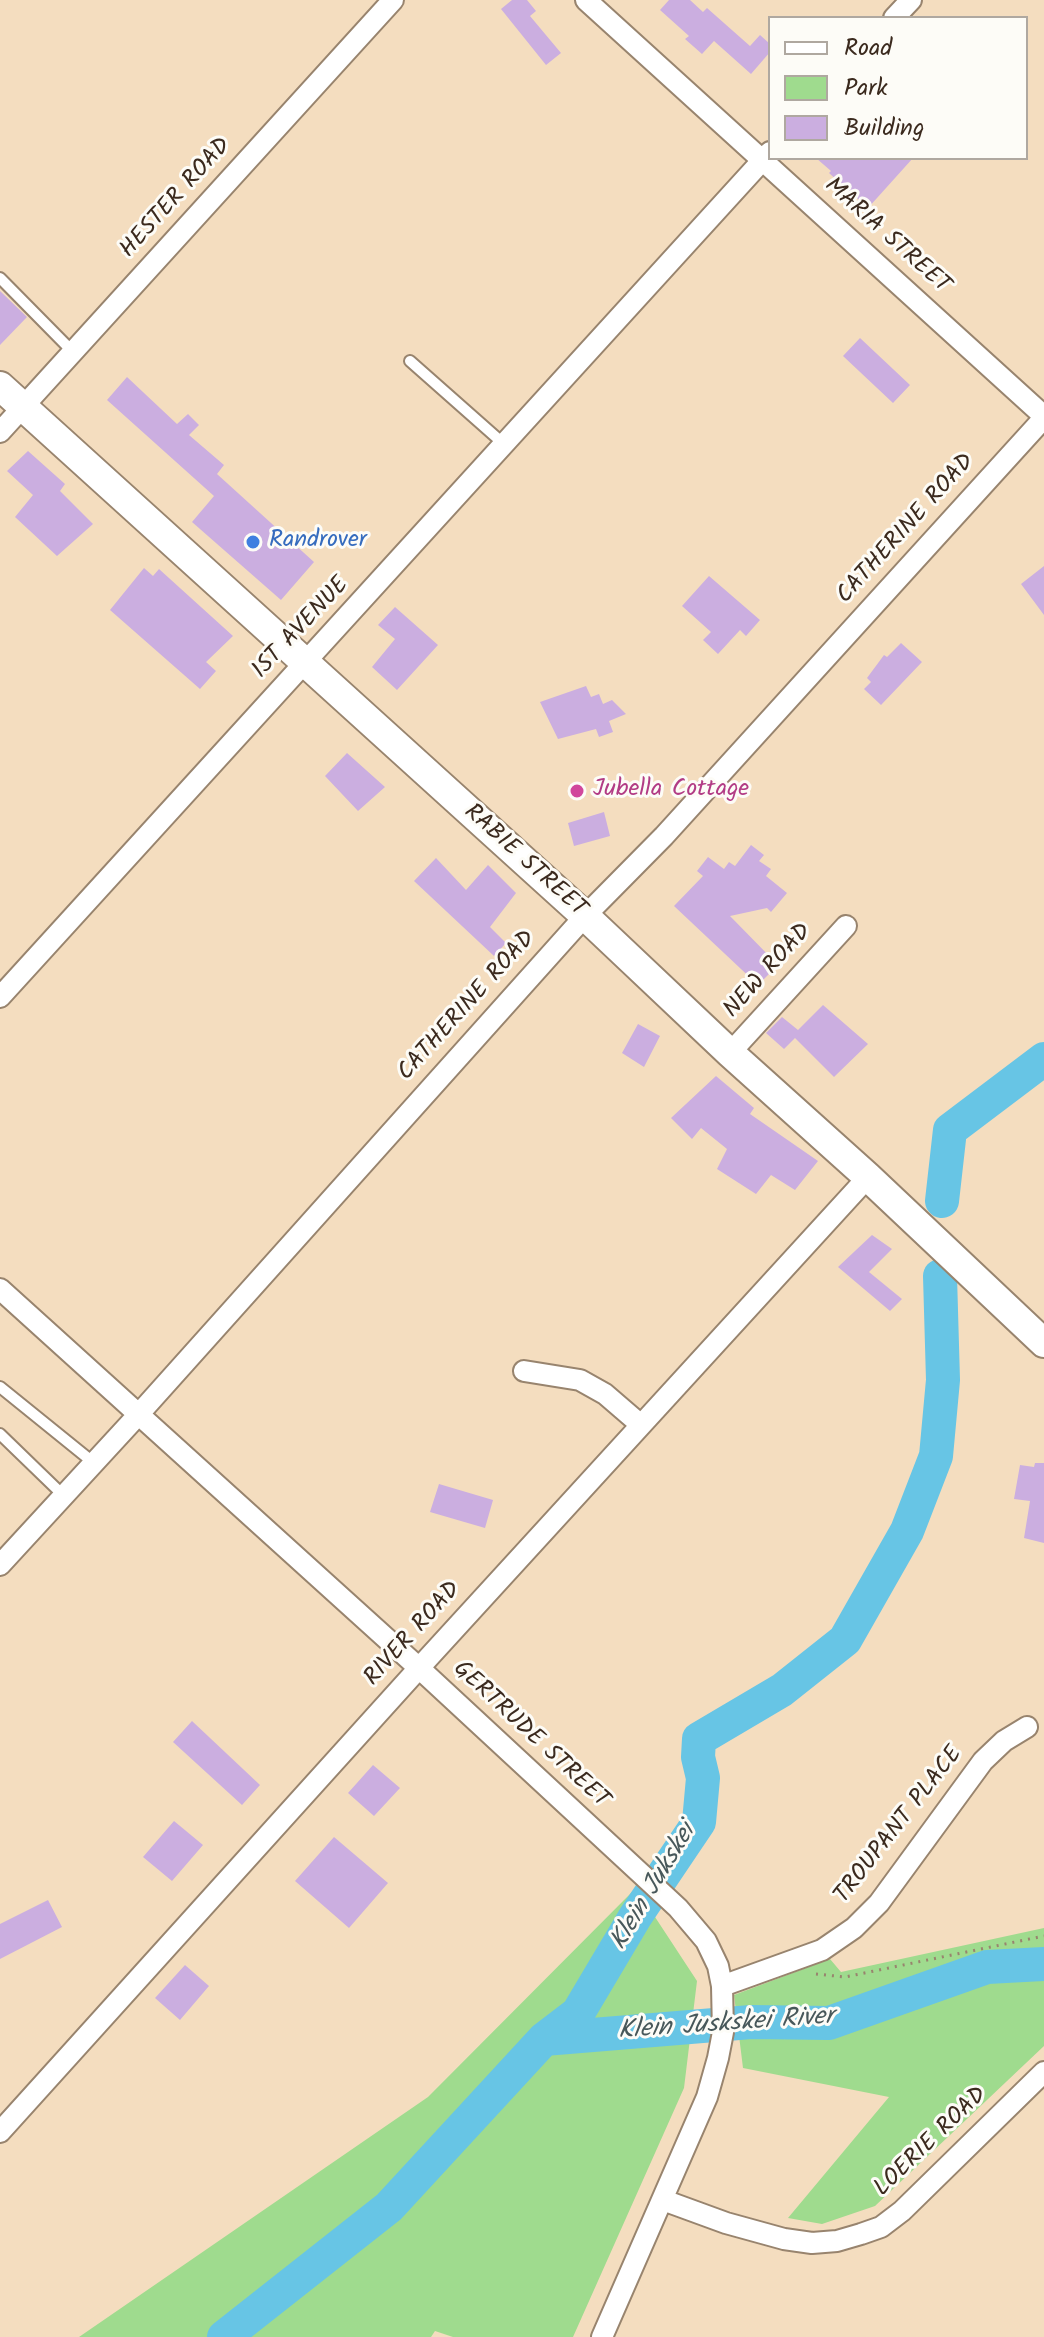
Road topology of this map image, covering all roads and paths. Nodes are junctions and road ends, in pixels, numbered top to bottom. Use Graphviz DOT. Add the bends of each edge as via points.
graph roads {
  1 [pos="393,0"];
  2 [pos="586,0"];
  3 [pos="911,0"];
  4 [pos="896,16"];
  5 [pos="766,156"];
  6 [pos="770,160"];
  7 [pos="0,278"];
  8 [pos="73,352"];
  9 [pos="410,361"];
  10 [pos="0,386"];
  11 [pos="23,407"];
  12 [pos="1044,417"];
  13 [pos="0,432"];
  14 [pos="505,445"];
  15 [pos="305,664"];
  16 [pos="585,916"];
  17 [pos="846,926"];
  18 [pos="0,997"];
  19 [pos="730,1053"];
  20 [pos="868,1177"];
  21 [pos="0,1289"];
  22 [pos="1044,1343"];
  23 [pos="524,1371"];
  24 [pos="0,1387"];
  25 [pos="138,1415"];
  26 [pos="641,1425"];
  27 [pos="0,1434"];
  28 [pos="94,1463"];
  29 [pos="64,1496"];
  30 [pos="0,1565"];
  31 [pos="419,1668"];
  32 [pos="1027,1727"];
  33 [pos="1044,1936"];
  34 [pos="809,1973"];
  35 [pos="722,1995"];
  36 [pos="1044,2072"];
  37 [pos="0,2132"];
  38 [pos="663,2200"];
  39 [pos="602,2337"];
  1 -- 8 [label="street, HESTER ROAD"];
  2 -- 5 [label="street, MARIA STREET"];
  3 -- 4 [label="street"];
  5 -- 14 [label="street, 1ST AVENUE"];
  6 -- 12 [label="street, MARIA STREET"];
  7 -- 8 [label="lane"];
  8 -- 11 [label="street, HESTER ROAD"];
  9 -- 14 [label="lane"];
  10 -- 11 [label="street, RABIE STREET"];
  11 -- 13 [label="street, HESTER ROAD"];
  11 -- 15 [label="street, RABIE STREET"];
  12 -- 16 [label="street, CATHERINE ROAD"];
  14 -- 15 [label="street, 1ST AVENUE"];
  15 -- 16 [label="street, RABIE STREET"];
  15 -- 18 [label="street, 1ST AVENUE"];
  16 -- 19 [label="street, RABIE STREET"];
  16 -- 25 [label="street, CATHERINE ROAD"];
  17 -- 19 [label="street, NEW ROAD"];
  19 -- 20 [label="street, RABIE STREET"];
  20 -- 22 [label="street, RABIE STREET"];
  20 -- 26 [label="street, RIVER ROAD"];
  21 -- 25 [label="street, GERTRUDE STREET"];
  23 -- 26 [label="street" via="580,1380"];
  24 -- 28 [label="lane"];
  25 -- 28 [label="street, CATHERINE ROAD"];
  25 -- 31 [label="street, GERTRUDE STREET"];
  26 -- 31 [label="street, RIVER ROAD"];
  27 -- 29 [label="lane"];
  28 -- 29 [label="street, CATHERINE ROAD"];
  29 -- 30 [label="street, CATHERINE ROAD"];
  31 -- 35 [label="street, GERTRUDE STREET" via="678,1908 711,1949"];
  31 -- 37 [label="street, RIVER ROAD"];
  32 -- 35 [label="street, TROUPANT PLACE" via="983,1761 879,1903 854,1928 822,1950"];
  33 -- 34 [label="path" via="845,1977"];
  35 -- 38 [label="street, GERTRUDE STREET" via="723,2032 707,2097"];
  36 -- 38 [label="street, LOERIE ROAD" via="902,2211 861,2234 812,2243 784,2239"];
  38 -- 39 [label="street, GERTRUDE STREET"];
}
